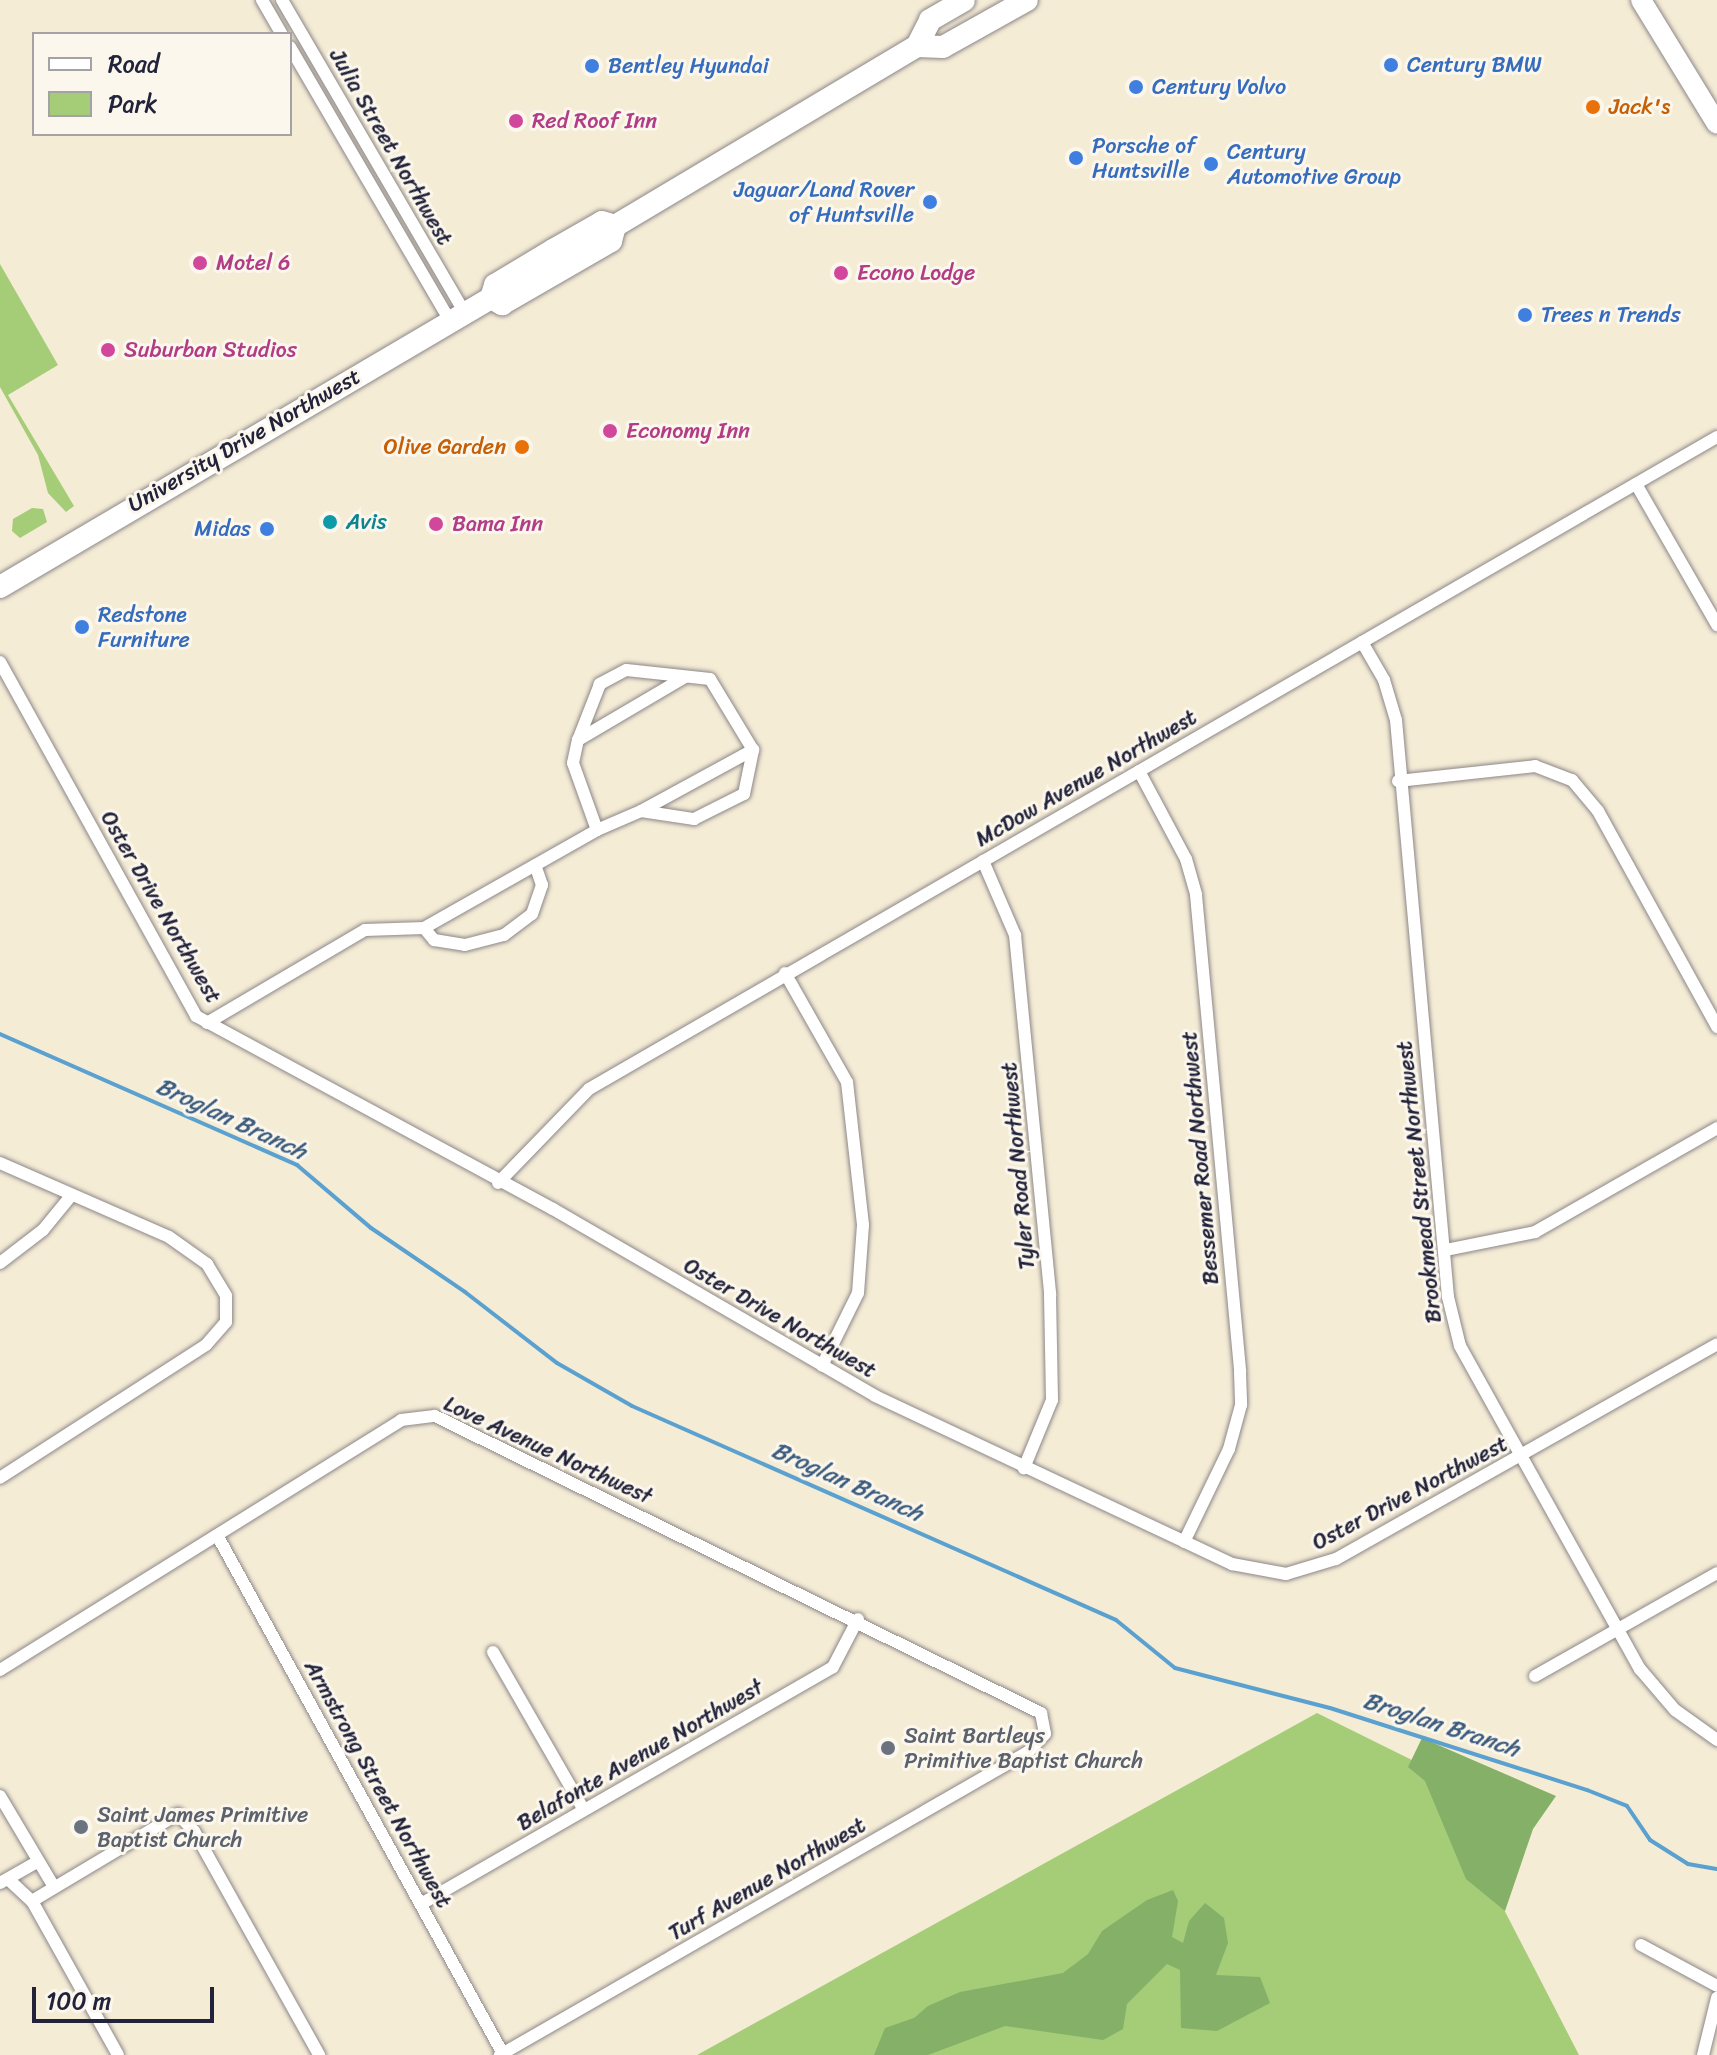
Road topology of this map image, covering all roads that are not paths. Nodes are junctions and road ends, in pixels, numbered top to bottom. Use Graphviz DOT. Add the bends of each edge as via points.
graph roads {
  1 [pos="262,0"];
  2 [pos="282,0"];
  3 [pos="964,0"];
  4 [pos="1027,0"];
  5 [pos="1641,0"];
  6 [pos="281,32"];
  7 [pos="917,46"];
  8 [pos="292,50"];
  9 [pos="1717,124"];
  10 [pos="458,318"];
  11 [pos="1717,437"];
  12 [pos="1636,484"];
  13 [pos="0,587"];
  14 [pos="1717,625"];
  15 [pos="1362,642"];
  16 [pos="0,662"];
  17 [pos="685,677"];
  18 [pos="578,740"];
  19 [pos="753,750"];
  20 [pos="1139,771"];
  21 [pos="1398,781"];
  22 [pos="641,811"];
  23 [pos="597,830"];
  24 [pos="983,861"];
  25 [pos="535,865"];
  26 [pos="424,928"];
  27 [pos="785,973"];
  28 [pos="207,1023"];
  29 [pos="1717,1027"];
  30 [pos="1717,1128"];
  31 [pos="0,1163"];
  32 [pos="498,1183"];
  33 [pos="70,1197"];
  34 [pos="1446,1250"];
  35 [pos="0,1263"];
  36 [pos="1717,1344"];
  37 [pos="822,1366"];
  38 [pos="1521,1456"];
  39 [pos="1024,1468"];
  40 [pos="0,1478"];
  41 [pos="217,1535"];
  42 [pos="1184,1542"];
  43 [pos="1717,1573"];
  44 [pos="858,1619"];
  45 [pos="1617,1630"];
  46 [pos="493,1652"];
  47 [pos="0,1670"];
  48 [pos="1535,1676"];
  49 [pos="1045,1729"];
  50 [pos="1717,1740"];
  51 [pos="0,1796"];
  52 [pos="584,1810"];
  53 [pos="37,1862"];
  54 [pos="4,1881"];
  55 [pos="54,1887"];
  56 [pos="32,1901"];
  57 [pos="421,1904"];
  58 [pos="1641,1945"];
  59 [pos="1717,1986"];
  60 [pos="1717,1998"];
  61 [pos="502,2054"];
  62 [pos="118,2055"];
  63 [pos="319,2055"];
  64 [pos="1703,2055"];
  1 -- 6 [label="street"];
  2 -- 10 [label="street, Julia Street Northwest"];
  3 -- 7 [label="highway, University Drive Northwest" via="930,20"];
  4 -- 7 [label="highway, University Drive Northwest" via="943,47"];
  5 -- 9 [label="main road"];
  7 -- 10 [label="highway, University Drive Northwest" via="615,226 611,241 581,259 502,304 491,298"];
  8 -- 10 [label="street, Julia Street Northwest"];
  10 -- 13 [label="highway, University Drive Northwest"];
  11 -- 12 [label="street, McDow Avenue Northwest"];
  12 -- 14 [label="street"];
  12 -- 15 [label="street, McDow Avenue Northwest"];
  15 -- 20 [label="street, McDow Avenue Northwest"];
  15 -- 21 [label="street, Brookmead Street Northwest" via="1384,680 1396,720"];
  16 -- 28 [label="street, Oster Drive Northwest" via="196,1016"];
  17 -- 18 [label="street"];
  17 -- 18 [label="street" via="626,670 600,684"];
  17 -- 19 [label="street" via="710,679"];
  18 -- 23 [label="street" via="573,763"];
  19 -- 22 [label="street"];
  19 -- 22 [label="street" via="744,794 694,819"];
  20 -- 24 [label="street, McDow Avenue Northwest"];
  20 -- 42 [label="street, Bessemer Road Northwest" via="1186,859 1196,895 1240,1372 1241,1405 1229,1449"];
  21 -- 29 [label="street" via="1535,766 1572,780 1598,811"];
  21 -- 34 [label="street, Brookmead Street Northwest"];
  22 -- 23 [label="street"];
  23 -- 25 [label="street"];
  24 -- 27 [label="street, McDow Avenue Northwest"];
  24 -- 39 [label="street, Tyler Road Northwest" via="1015,935 1052,1336 1052,1400"];
  25 -- 26 [label="street"];
  25 -- 26 [label="street" via="542,885 532,914 504,935 465,945 434,940"];
  26 -- 28 [label="street" via="365,930"];
  27 -- 32 [label="street, McDow Avenue Northwest" via="589,1089"];
  27 -- 37 [label="street" via="847,1082 863,1225 858,1293"];
  28 -- 32 [label="street, Oster Drive Northwest"];
  30 -- 34 [label="street" via="1535,1232"];
  31 -- 33 [label="street"];
  32 -- 37 [label="street, Oster Drive Northwest" via="553,1209"];
  33 -- 35 [label="street" via="43,1230"];
  33 -- 40 [label="street" via="169,1237 207,1264 226,1296 226,1322 206,1345"];
  34 -- 38 [label="street, Brookmead Street Northwest" via="1448,1297 1460,1346"];
  36 -- 38 [label="street, Oster Drive Northwest"];
  37 -- 39 [label="street, Oster Drive Northwest"];
  38 -- 42 [label="street, Oster Drive Northwest" via="1311,1569 1286,1574 1252,1570"];
  38 -- 45 [label="street, Brookmead Street Northwest"];
  39 -- 42 [label="street, Oster Drive Northwest"];
  41 -- 44 [label="street, Love Avenue Northwest" via="401,1420 435,1416"];
  41 -- 47 [label="street, Love Avenue Northwest"];
  41 -- 57 [label="street, Armstrong Street Northwest"];
  43 -- 45 [label="street"];
  44 -- 49 [label="street, Love Avenue Northwest" via="1027,1702 1041,1713"];
  44 -- 52 [label="street, Belafonte Avenue Northwest" via="833,1667"];
  45 -- 48 [label="street"];
  45 -- 50 [label="street, Brookmead Street Northwest" via="1654,1687 1690,1723"];
  46 -- 52 [label="street"];
  49 -- 61 [label="street, Turf Avenue Northwest" via="1040,1743 1028,1752"];
  51 -- 53 [label="street"];
  52 -- 57 [label="street, Belafonte Avenue Northwest"];
  53 -- 54 [label="street"];
  53 -- 55 [label="street"];
  54 -- 56 [label="street"];
  55 -- 56 [label="street"];
  55 -- 63 [label="street" via="178,1814 194,1831"];
  56 -- 62 [label="street"];
  57 -- 61 [label="street, Armstrong Street Northwest"];
  58 -- 59 [label="street"];
  60 -- 64 [label="street"];
}
